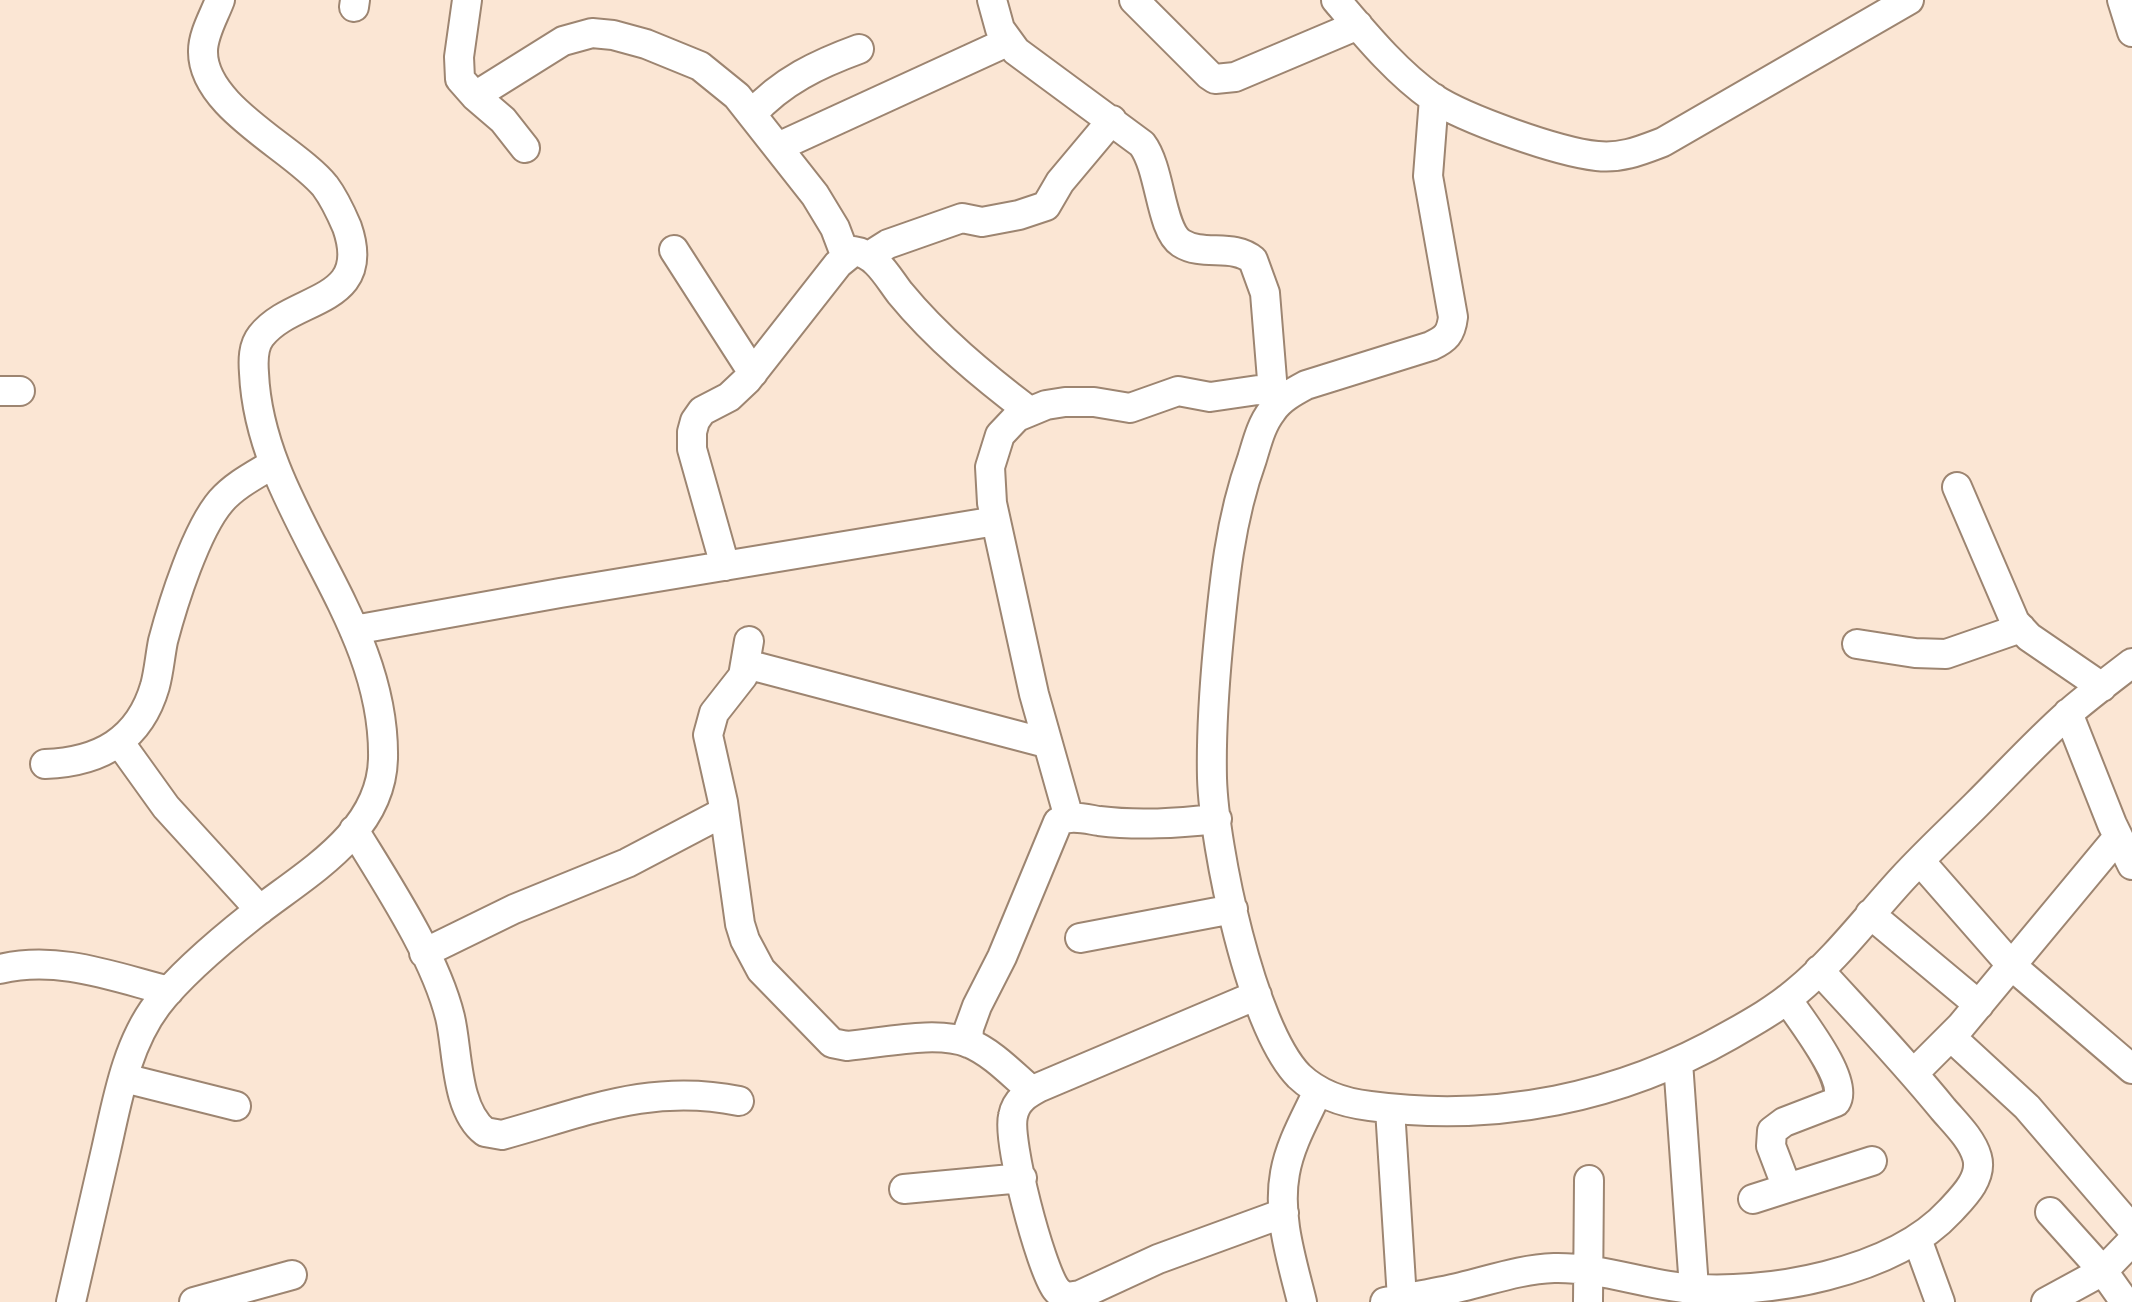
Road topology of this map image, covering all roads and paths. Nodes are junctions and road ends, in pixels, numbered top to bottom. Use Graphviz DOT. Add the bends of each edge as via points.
graph roads {
  1 [pos="220,0"];
  2 [pos="467,0"];
  3 [pos="992,0"];
  4 [pos="1134,0"];
  5 [pos="1336,0"];
  6 [pos="1909,0"];
  7 [pos="1358,25"];
  8 [pos="1007,42"];
  9 [pos="859,49"];
  10 [pos="474,96"];
  11 [pos="1434,98"];
  12 [pos="752,114"];
  13 [pos="1112,120"];
  14 [pos="778,147"];
  15 [pos="525,148"];
  16 [pos="674,250"];
  17 [pos="858,256"];
  18 [pos="753,373"];
  19 [pos="1280,393"];
  20 [pos="1029,411"];
  21 [pos="273,464"];
  22 [pos="1957,487"];
  23 [pos="996,521"];
  24 [pos="725,566"];
  25 [pos="2021,628"];
  26 [pos="354,630"];
  27 [pos="1857,644"];
  28 [pos="2132,663"];
  29 [pos="2102,687"];
  30 [pos="2068,713"];
  31 [pos="120,743"];
  32 [pos="1046,743"];
  33 [pos="45,764"];
  34 [pos="724,812"];
  35 [pos="1069,818"];
  36 [pos="1217,819"];
  37 [pos="354,830"];
  38 [pos="2118,837"];
  39 [pos="1920,861"];
  40 [pos="2132,865"];
  41 [pos="1233,909"];
  42 [pos="260,910"];
  43 [pos="1870,914"];
  44 [pos="1080,939"];
  45 [pos="424,953"];
  46 [pos="2012,966"];
  47 [pos="0,969"];
  48 [pos="1819,970"];
  49 [pos="169,991"];
  50 [pos="1257,995"];
  51 [pos="1787,999"];
  52 [pos="1978,1005"];
  53 [pos="1951,1037"];
  54 [pos="968,1043"];
  55 [pos="1678,1062"];
  56 [pos="2132,1069"];
  57 [pos="1914,1073"];
  58 [pos="124,1078"];
  59 [pos="1032,1091"];
  60 [pos="1318,1091"];
  61 [pos="739,1101"];
  62 [pos="236,1106"];
  63 [pos="1390,1109"];
  64 [pos="1872,1161"];
  65 [pos="1022,1178"];
  66 [pos="1589,1180"];
  67 [pos="1786,1188"];
  68 [pos="904,1189"];
  69 [pos="1753,1199"];
  70 [pos="2049,1212"];
  71 [pos="1284,1213"];
  72 [pos="2132,1229"];
  73 [pos="1917,1239"];
  74 [pos="2132,1240"];
  75 [pos="1590,1270"];
  76 [pos="2103,1271"];
  77 [pos="292,1275"];
  78 [pos="1703,1293"];
  79 [pos="1394,1300"];
  80 [pos="71,1302"];
  81 [pos="194,1302"];
  82 [pos="1302,1302"];
  83 [pos="1588,1302"];
  84 [pos="1940,1302"];
  85 [pos="2046,1302"];
  86 [pos="2125,1302"];
  1 -- 21 [label="street" via="204,42 203,54 212,82 254,126 323,184 344,221 353,255 341,283 272,326 260,337 255,349 256,403"];
  2 -- 10 [label="street" via="458,69 464,86"];
  3 -- 8 [label="street"];
  4 -- 7 [label="street" via="1215,79 1235,78"];
  5 -- 7 [label="street"];
  6 -- 11 [label="street" via="1698,123 1632,154 1598,156 1558,148 1510,132"];
  7 -- 11 [label="street" via="1398,68"];
  8 -- 13 [label="street"];
  8 -- 14 [label="street"];
  9 -- 12 [label="street" via="822,63 785,84"];
  10 -- 12 [label="street" via="563,41 592,33 646,44 700,66"];
  10 -- 15 [label="street" via="503,120"];
  11 -- 19 [label="street" via="1428,176 1452,330 1444,340 1431,346"];
  12 -- 14 [label="street"];
  13 -- 17 [label="street" via="1060,182 1046,206 982,222 962,218"];
  13 -- 19 [label="street" via="1135,136 1150,155 1166,220 1176,238 1196,248 1246,254 1258,268"];
  14 -- 17 [label="street"];
  16 -- 18 [label="street"];
  17 -- 18 [label="street" via="838,264"];
  17 -- 20 [label="street" via="947,343"];
  18 -- 24 [label="street" via="729,397 702,411 692,432 692,449"];
  19 -- 20 [label="street" via="1258,390 1210,397 1178,391 1137,407 1080,401"];
  19 -- 36 [label="street" via="1262,427 1234,515 1215,679 1212,780"];
  20 -- 23 [label="street" via="1007,425 993,450 990,484"];
  21 -- 26 [label="street"];
  21 -- 31 [label="street" via="234,489 211,515 167,627 154,689 137,724"];
  22 -- 25 [label="street" via="2008,608"];
  23 -- 24 [label="street"];
  23 -- 32 [label="street"];
  24 -- 26 [label="street"];
  25 -- 27 [label="street" via="1946,654"];
  25 -- 29 [label="street" via="2039,645"];
  26 -- 37 [label="street" via="377,698 383,763 371,805"];
  28 -- 29 [label="street"];
  29 -- 30 [label="street"];
  30 -- 38 [label="street"];
  30 -- 39 [label="street"];
  31 -- 33 [label="street" via="88,758"];
  31 -- 42 [label="street" via="166,807"];
  32 -- 34 [label="street" via="747,652 738,685 709,724 710,749"];
  32 -- 35 [label="street"];
  34 -- 45 [label="street" via="638,858 514,909"];
  34 -- 54 [label="street" via="736,906 745,940 761,970 825,1036 848,1046 933,1039"];
  35 -- 36 [label="street" via="1126,824"];
  35 -- 54 [label="street" via="1062,819 1054,828 1044,860 977,1006"];
  36 -- 41 [label="street"];
  37 -- 42 [label="street" via="312,872"];
  37 -- 45 [label="street"];
  38 -- 40 [label="street"];
  38 -- 46 [label="street"];
  39 -- 43 [label="street"];
  39 -- 46 [label="street"];
  41 -- 44 [label="street"];
  41 -- 50 [label="street"];
  42 -- 49 [label="street"];
  43 -- 48 [label="street"];
  43 -- 52 [label="street"];
  45 -- 61 [label="street" via="450,1015 464,1094 478,1127 485,1132 502,1136 612,1103 668,1094 710,1095"];
  46 -- 52 [label="street"];
  46 -- 56 [label="street"];
  47 -- 49 [label="street" via="59,964"];
  48 -- 51 [label="street"];
  48 -- 57 [label="street"];
  49 -- 58 [label="street" via="145,1024"];
  50 -- 59 [label="street"];
  50 -- 60 [label="street" via="1281,1051 1298,1075"];
  51 -- 55 [label="street"];
  51 -- 67 [label="street" via="1836,1075 1840,1092 1836,1102 1784,1122 1772,1131 1772,1146"];
  52 -- 53 [label="street"];
  53 -- 57 [label="street"];
  53 -- 72 [label="street" via="2027,1107"];
  54 -- 59 [label="street" via="990,1055"];
  55 -- 63 [label="street" via="1625,1084 1547,1104 1464,1111"];
  55 -- 78 [label="street"];
  57 -- 73 [label="street" via="1971,1143 1978,1158 1970,1187 1938,1224"];
  58 -- 62 [label="street"];
  58 -- 80 [label="street"];
  59 -- 65 [label="street" via="1018,1102 1012,1119"];
  60 -- 63 [label="street" via="1339,1100"];
  60 -- 71 [label="street" via="1290,1152 1283,1190"];
  63 -- 79 [label="street"];
  64 -- 67 [label="street"];
  65 -- 68 [label="street"];
  65 -- 71 [label="street" via="1049,1274 1055,1288 1067,1297"];
  66 -- 75 [label="street"];
  67 -- 69 [label="street"];
  70 -- 76 [label="street"];
  71 -- 82 [label="street"];
  73 -- 78 [label="street" via="1878,1257 1803,1280"];
  73 -- 84 [label="street"];
  74 -- 76 [label="street"];
  75 -- 78 [label="street"];
  75 -- 79 [label="street" via="1529,1271"];
  75 -- 83 [label="street"];
  76 -- 85 [label="street"];
  76 -- 86 [label="street"];
  77 -- 81 [label="street"];
}
